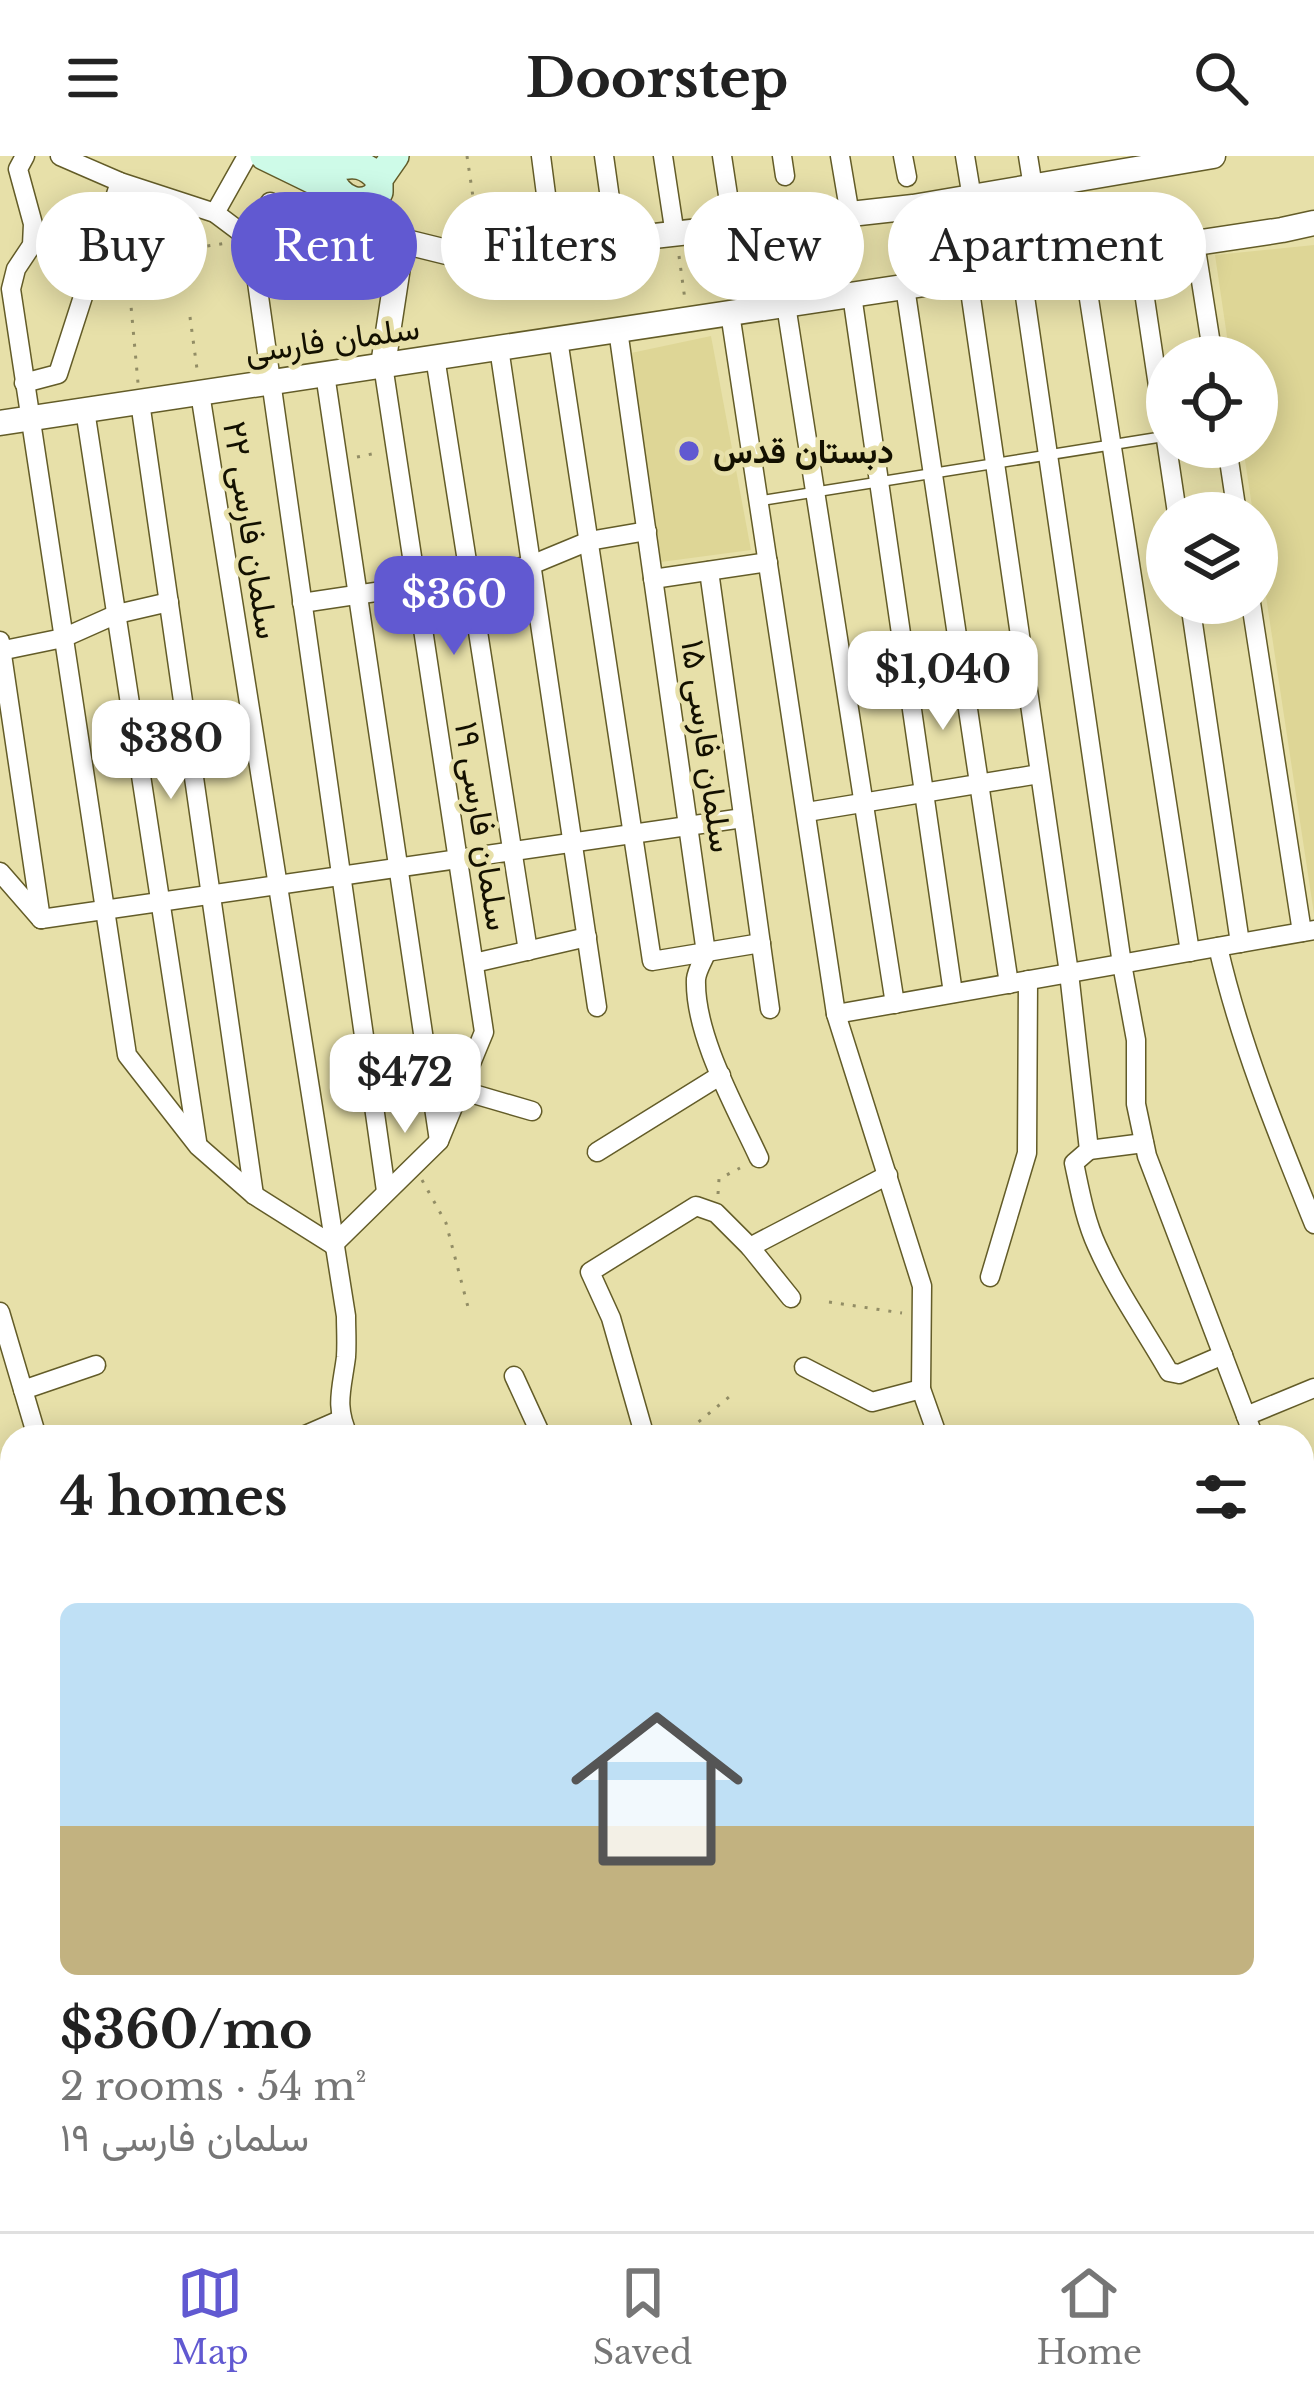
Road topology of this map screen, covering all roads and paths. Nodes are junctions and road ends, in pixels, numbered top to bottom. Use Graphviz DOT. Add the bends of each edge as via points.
graph roads {
  1 [pos="25,156"];
  2 [pos="60,156"];
  3 [pos="247,156"];
  4 [pos="263,156"];
  5 [pos="305,156"];
  6 [pos="467,156"];
  7 [pos="541,156"];
  8 [pos="604,156"];
  9 [pos="663,156"];
  10 [pos="722,156"];
  11 [pos="841,156"];
  12 [pos="903,156"];
  13 [pos="965,156"];
  14 [pos="1028,156"];
  15 [pos="1213,156"];
  16 [pos="1096,166"];
  17 [pos="387,168"];
  18 [pos="346,173"];
  19 [pos="907,177"];
  20 [pos="121,182"];
  21 [pos="1066,182"];
  22 [pos="1033,187"];
  23 [pos="148,192"];
  24 [pos="472,192"];
  25 [pos="546,192"];
  26 [pos="609,192"];
  27 [pos="728,192"];
  28 [pos="842,192"];
  29 [pos="971,192"];
  30 [pos="1005,192"];
  31 [pos="1068,192"];
  32 [pos="207,210"];
  33 [pos="215,213"];
  34 [pos="1314,223"];
  35 [pos="231,225"];
  36 [pos="684,234"];
  37 [pos="675,235"];
  38 [pos="660,237"];
  39 [pos="1206,241"];
  40 [pos="8,271"];
  41 [pos="130,300"];
  42 [pos="259,300"];
  43 [pos="392,300"];
  44 [pos="817,300"];
  45 [pos="849,300"];
  46 [pos="907,300"];
  47 [pos="971,300"];
  48 [pos="1026,300"];
  49 [pos="1087,300"];
  50 [pos="1145,300"];
  51 [pos="1204,300"];
  52 [pos="786,305"];
  53 [pos="730,313"];
  54 [pos="190,317"];
  55 [pos="688,319"];
  56 [pos="618,330"];
  57 [pos="1151,336"];
  58 [pos="1210,336"];
  59 [pos="558,339"];
  60 [pos="499,348"];
  61 [pos="435,357"];
  62 [pos="383,365"];
  63 [pos="325,374"];
  64 [pos="270,381"];
  65 [pos="24,383"];
  66 [pos="200,393"];
  67 [pos="140,402"];
  68 [pos="85,410"];
  69 [pos="29,418"];
  70 [pos="0,423"];
  71 [pos="1146,439"];
  72 [pos="1112,444"];
  73 [pos="396,448"];
  74 [pos="1049,454"];
  75 [pos="338,461"];
  76 [pos="995,461"];
  77 [pos="933,472"];
  78 [pos="879,480"];
  79 [pos="817,491"];
  80 [pos="758,500"];
  81 [pos="647,531"];
  82 [pos="589,541"];
  83 [pos="768,562"];
  84 [pos="531,565"];
  85 [pos="709,571"];
  86 [pos="469,578"];
  87 [pos="653,579"];
  88 [pos="416,586"];
  89 [pos="358,595"];
  90 [pos="169,602"];
  91 [pos="302,603"];
  92 [pos="117,614"];
  93 [pos="1193,624"];
  94 [pos="1255,624"];
  95 [pos="63,638"];
  96 [pos="0,641"];
  97 [pos="1,651"];
  98 [pos="1040,774"];
  99 [pos="979,784"];
  100 [pos="924,793"];
  101 [pos="865,802"];
  102 [pos="807,812"];
  103 [pos="743,818"];
  104 [pos="690,825"];
  105 [pos="633,833"];
  106 [pos="573,842"];
  107 [pos="511,850"];
  108 [pos="458,858"];
  109 [pos="398,866"];
  110 [pos="0,872"];
  111 [pos="341,874"];
  112 [pos="277,883"];
  113 [pos="211,892"];
  114 [pos="162,900"];
  115 [pos="105,909"];
  116 [pos="41,919"];
  117 [pos="1308,931"];
  118 [pos="587,938"];
  119 [pos="1240,943"];
  120 [pos="761,944"];
  121 [pos="1218,947"];
  122 [pos="528,951"];
  123 [pos="1190,952"];
  124 [pos="706,953"];
  125 [pos="474,963"];
  126 [pos="1122,964"];
  127 [pos="1069,973"];
  128 [pos="1018,982"];
  129 [pos="953,993"];
  130 [pos="895,1004"];
  131 [pos="597,1007"];
  132 [pos="770,1009"];
  133 [pos="836,1014"];
  134 [pos="721,1075"];
  135 [pos="460,1090"];
  136 [pos="532,1111"];
  137 [pos="440,1141"];
  138 [pos="1144,1143"];
  139 [pos="198,1146"];
  140 [pos="1089,1150"];
  141 [pos="597,1152"];
  142 [pos="759,1158"];
  143 [pos="411,1168"];
  144 [pos="887,1175"];
  145 [pos="386,1191"];
  146 [pos="254,1195"];
  147 [pos="716,1214"];
  148 [pos="1314,1224"];
  149 [pos="333,1245"];
  150 [pos="750,1247"];
  151 [pos="990,1277"];
  152 [pos="791,1298"];
  153 [pos="829,1302"];
  154 [pos="468,1306"];
  155 [pos="0,1316"];
  156 [pos="922,1316"];
  157 [pos="1223,1354"];
  158 [pos="96,1365"];
  159 [pos="803,1367"];
  160 [pos="514,1376"];
  161 [pos="1314,1388"];
  162 [pos="921,1389"];
  163 [pos="22,1390"];
  164 [pos="734,1393"];
  165 [pos="1246,1416"];
  166 [pos="34,1425"];
  167 [pos="344,1425"];
  168 [pos="536,1425"];
  169 [pos="642,1425"];
  170 [pos="695,1425"];
  171 [pos="934,1425"];
  172 [pos="1249,1425"];
  1 -- 40 [label="street" via="18,169 32,245"];
  2 -- 20 [label="street"];
  3 -- 33 [label="street"];
  4 -- 18 [label="main road"];
  5 -- 18 [label="main road"];
  6 -- 24 [label="path"];
  7 -- 25 [label="street"];
  8 -- 26 [label="street"];
  9 -- 37 [label="street"];
  10 -- 27 [label="street"];
  11 -- 28 [label="street"];
  12 -- 19 [label="street"];
  13 -- 29 [label="street"];
  14 -- 22 [label="street"];
  15 -- 16 [label="street"];
  16 -- 21 [label="street"];
  17 -- 18 [label="main road" via="371,200"];
  20 -- 23 [label="street"];
  20 -- 65 [label="street" via="58,374"];
  21 -- 22 [label="street"];
  21 -- 31 [label="path"];
  22 -- 30 [label="street"];
  32 -- 33 [label="street"];
  33 -- 35 [label="street"];
  34 -- 39 [label="street, سلمان فارسی"];
  36 -- 37 [label="street"];
  37 -- 38 [label="street"];
  37 -- 55 [label="path"];
  40 -- 65 [label="street"];
  41 -- 67 [label="path"];
  42 -- 64 [label="street"];
  43 -- 62 [label="street"];
  44 -- 52 [label="street, سلمان فارسی"];
  45 -- 78 [label="street"];
  46 -- 77 [label="street"];
  47 -- 76 [label="street"];
  48 -- 74 [label="street"];
  49 -- 72 [label="street"];
  50 -- 57 [label="street"];
  51 -- 58 [label="street"];
  52 -- 53 [label="street, سلمان فارسی"];
  52 -- 79 [label="street"];
  53 -- 55 [label="street, سلمان فارسی"];
  53 -- 80 [label="street"];
  54 -- 66 [label="path"];
  55 -- 56 [label="street, سلمان فارسی"];
  56 -- 59 [label="street, سلمان فارسی"];
  56 -- 81 [label="street, سلمان فارسی ۱۵"];
  59 -- 60 [label="street, سلمان فارسی"];
  59 -- 82 [label="street"];
  60 -- 61 [label="street, سلمان فارسی"];
  60 -- 84 [label="street"];
  61 -- 62 [label="street, سلمان فارسی"];
  61 -- 86 [label="street"];
  62 -- 63 [label="street, سلمان فارسی"];
  62 -- 73 [label="street, سلمان فارسی ۱۹"];
  63 -- 64 [label="street, سلمان فارسی"];
  63 -- 75 [label="street"];
  64 -- 66 [label="street, سلمان فارسی"];
  64 -- 91 [label="street"];
  65 -- 69 [label="street"];
  66 -- 67 [label="street, سلمان فارسی"];
  66 -- 112 [label="street, سلمان فارسی ۲۲"];
  67 -- 68 [label="street, سلمان فارسی"];
  67 -- 90 [label="street"];
  68 -- 69 [label="street, سلمان فارسی"];
  68 -- 92 [label="street"];
  69 -- 70 [label="street, سلمان فارسی"];
  69 -- 95 [label="street"];
  71 -- 72 [label="lane"];
  72 -- 74 [label="lane"];
  72 -- 123 [label="street"];
  73 -- 75 [label="path"];
  73 -- 88 [label="street, سلمان فارسی ۱۹"];
  74 -- 76 [label="lane"];
  74 -- 126 [label="street"];
  75 -- 89 [label="street"];
  76 -- 77 [label="lane"];
  76 -- 98 [label="street"];
  77 -- 78 [label="lane"];
  77 -- 99 [label="street"];
  78 -- 79 [label="lane"];
  78 -- 100 [label="street"];
  79 -- 80 [label="lane"];
  79 -- 101 [label="street"];
  80 -- 83 [label="street"];
  81 -- 82 [label="street"];
  81 -- 87 [label="street, سلمان فارسی ۱۵"];
  82 -- 84 [label="street"];
  82 -- 105 [label="street"];
  83 -- 85 [label="street"];
  83 -- 102 [label="street"];
  84 -- 86 [label="street"];
  84 -- 106 [label="street"];
  85 -- 87 [label="street"];
  85 -- 103 [label="street"];
  86 -- 88 [label="street"];
  86 -- 107 [label="street"];
  87 -- 104 [label="street, سلمان فارسی ۱۵"];
  88 -- 89 [label="street"];
  88 -- 108 [label="street, سلمان فارسی ۱۹"];
  89 -- 91 [label="street"];
  89 -- 109 [label="street"];
  90 -- 92 [label="street"];
  90 -- 113 [label="street"];
  91 -- 111 [label="street"];
  92 -- 95 [label="street"];
  92 -- 114 [label="street"];
  93 -- 119 [label="street"];
  94 -- 117 [label="street"];
  95 -- 97 [label="street"];
  95 -- 115 [label="street"];
  96 -- 97 [label="street"];
  97 -- 116 [label="street"];
  98 -- 99 [label="street"];
  98 -- 127 [label="street"];
  99 -- 100 [label="street"];
  99 -- 128 [label="street"];
  100 -- 101 [label="street"];
  100 -- 129 [label="street"];
  101 -- 102 [label="street"];
  101 -- 130 [label="street"];
  102 -- 133 [label="street"];
  103 -- 104 [label="street"];
  103 -- 120 [label="street"];
  104 -- 105 [label="street"];
  104 -- 124 [label="street, سلمان فارسی ۱۵"];
  105 -- 106 [label="street"];
  105 -- 124 [label="street" via="652,961"];
  106 -- 107 [label="street"];
  106 -- 118 [label="street"];
  107 -- 108 [label="street"];
  107 -- 122 [label="street"];
  108 -- 109 [label="street"];
  108 -- 125 [label="street, سلمان فارسی ۱۹"];
  109 -- 111 [label="street"];
  109 -- 137 [label="street"];
  110 -- 116 [label="street"];
  111 -- 112 [label="street"];
  111 -- 145 [label="street"];
  112 -- 113 [label="street"];
  112 -- 149 [label="street, سلمان فارسی ۲۲"];
  113 -- 114 [label="street"];
  113 -- 146 [label="street"];
  114 -- 115 [label="street"];
  114 -- 139 [label="street"];
  115 -- 116 [label="street"];
  115 -- 139 [label="street" via="127,1055"];
  117 -- 119 [label="street"];
  118 -- 122 [label="street"];
  118 -- 131 [label="street"];
  119 -- 121 [label="street"];
  120 -- 124 [label="street"];
  120 -- 132 [label="street"];
  121 -- 123 [label="street"];
  121 -- 148 [label="street" via="1264,1102"];
  122 -- 125 [label="street"];
  123 -- 126 [label="street"];
  124 -- 134 [label="street, سلمان فارسی ۱۵" via="696,976"];
  125 -- 135 [label="street, سلمان فارسی ۱۹" via="484,1032"];
  126 -- 127 [label="street"];
  126 -- 138 [label="street"];
  127 -- 128 [label="street"];
  127 -- 140 [label="street"];
  128 -- 129 [label="street"];
  128 -- 151 [label="street" via="1028,1153"];
  129 -- 130 [label="street"];
  130 -- 133 [label="street"];
  133 -- 144 [label="street"];
  134 -- 141 [label="street"];
  134 -- 142 [label="street, سلمان فارسی ۱۵"];
  135 -- 136 [label="street"];
  135 -- 137 [label="street, سلمان فارسی ۱۹"];
  137 -- 143 [label="street, سلمان فارسی ۱۹"];
  138 -- 140 [label="street"];
  138 -- 157 [label="street"];
  139 -- 146 [label="street"];
  140 -- 157 [label="street" via="1074,1163 1094,1241 1168,1372"];
  142 -- 147 [label="path" via="719,1179"];
  143 -- 145 [label="street, سلمان فارسی ۱۹"];
  143 -- 154 [label="path" via="446,1223"];
  144 -- 150 [label="street"];
  144 -- 156 [label="street" via="922,1286"];
  145 -- 149 [label="street, سلمان فارسی ۱۹"];
  146 -- 149 [label="street"];
  147 -- 150 [label="street"];
  147 -- 169 [label="street" via="695,1206 590,1272"];
  149 -- 167 [label="street, سلمان فارسی ۲۲" via="346,1316"];
  150 -- 152 [label="street"];
  153 -- 156 [label="path"];
  155 -- 163 [label="street"];
  156 -- 162 [label="street"];
  157 -- 165 [label="street"];
  158 -- 163 [label="street"];
  159 -- 162 [label="street" via="872,1402"];
  160 -- 168 [label="street"];
  161 -- 165 [label="street"];
  162 -- 171 [label="street"];
  163 -- 166 [label="street"];
  164 -- 170 [label="path"];
  165 -- 172 [label="street"];
}
